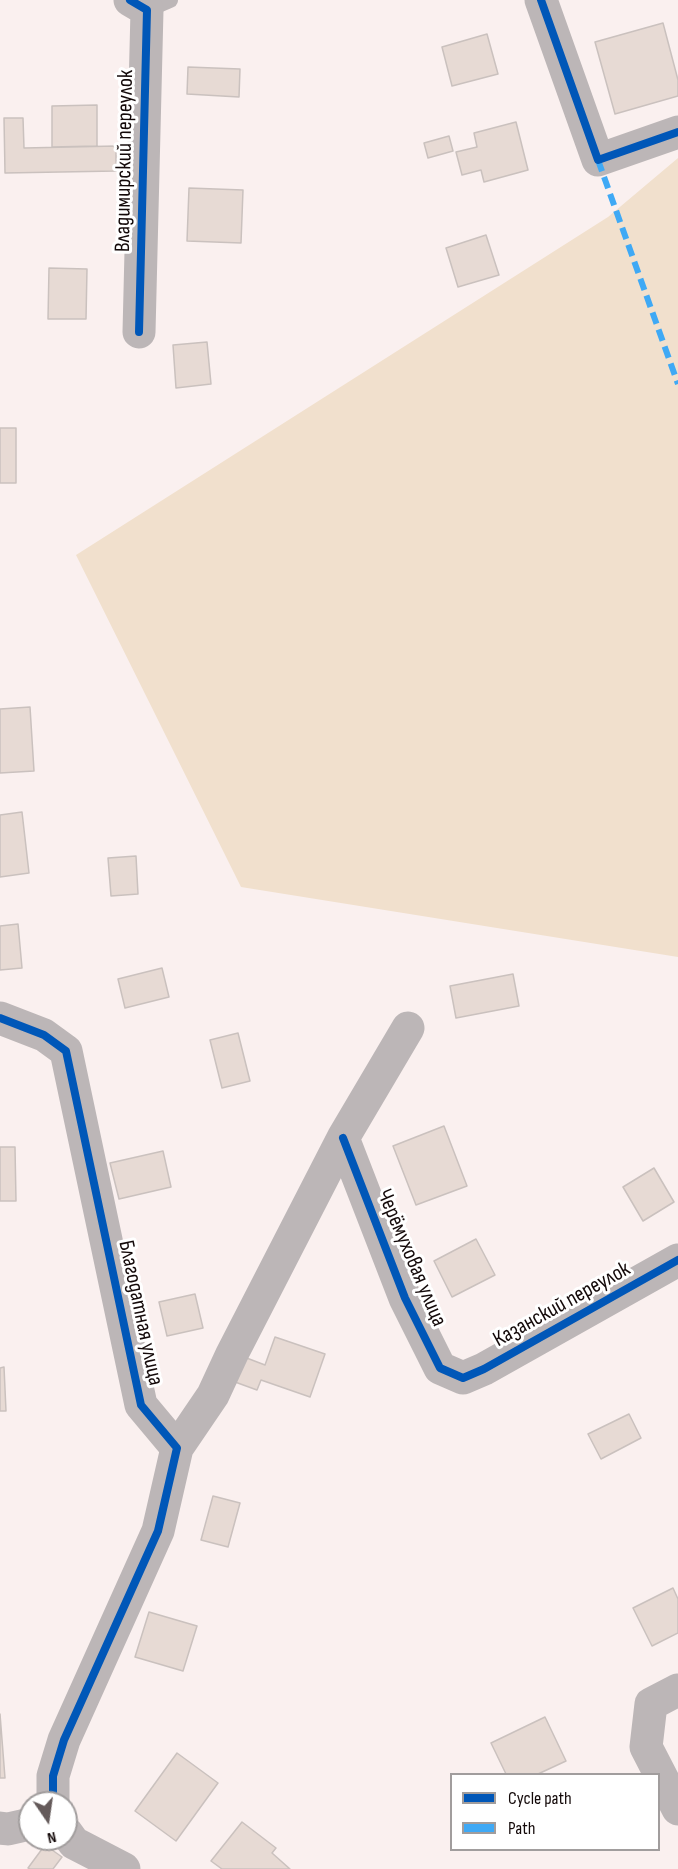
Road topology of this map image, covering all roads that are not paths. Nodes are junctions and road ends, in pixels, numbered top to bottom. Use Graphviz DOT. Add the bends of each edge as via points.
graph roads {
  1 [pos="540,0"];
  2 [pos="149,3"];
  3 [pos="678,132"];
  4 [pos="139,332"];
  5 [pos="0,1018"];
  6 [pos="408,1028"];
  7 [pos="343,1138"];
  8 [pos="678,1260"];
  9 [pos="463,1378"];
  10 [pos="177,1448"];
  11 [pos="678,1690"];
  12 [pos="659,1773"];
  13 [pos="660,1774"];
  14 [pos="53,1791"];
  15 [pos="678,1809"];
  16 [pos="18,1826"];
  17 [pos="0,1828"];
  18 [pos="78,1845"];
  19 [pos="124,1869"];
  1 -- 3 [label="street" via="598,160"];
  2 -- 4 [label="street, Владимирский переулок"];
  5 -- 10 [label="street, Благодатная улица" via="44,1035 66,1051 141,1405"];
  6 -- 7 [label="street"];
  7 -- 9 [label="street, Черёмуховая улица" via="405,1298 440,1368"];
  7 -- 10 [label="street" via="213,1395"];
  8 -- 9 [label="street, Казанский переулок"];
  10 -- 14 [label="street" via="158,1531 64,1740 53,1776"];
  11 -- 12 [label="street" via="651,1704 646,1747"];
  13 -- 15 [label="street"];
  16 -- 17 [label="street"];
  18 -- 19 [label="street"];
}
